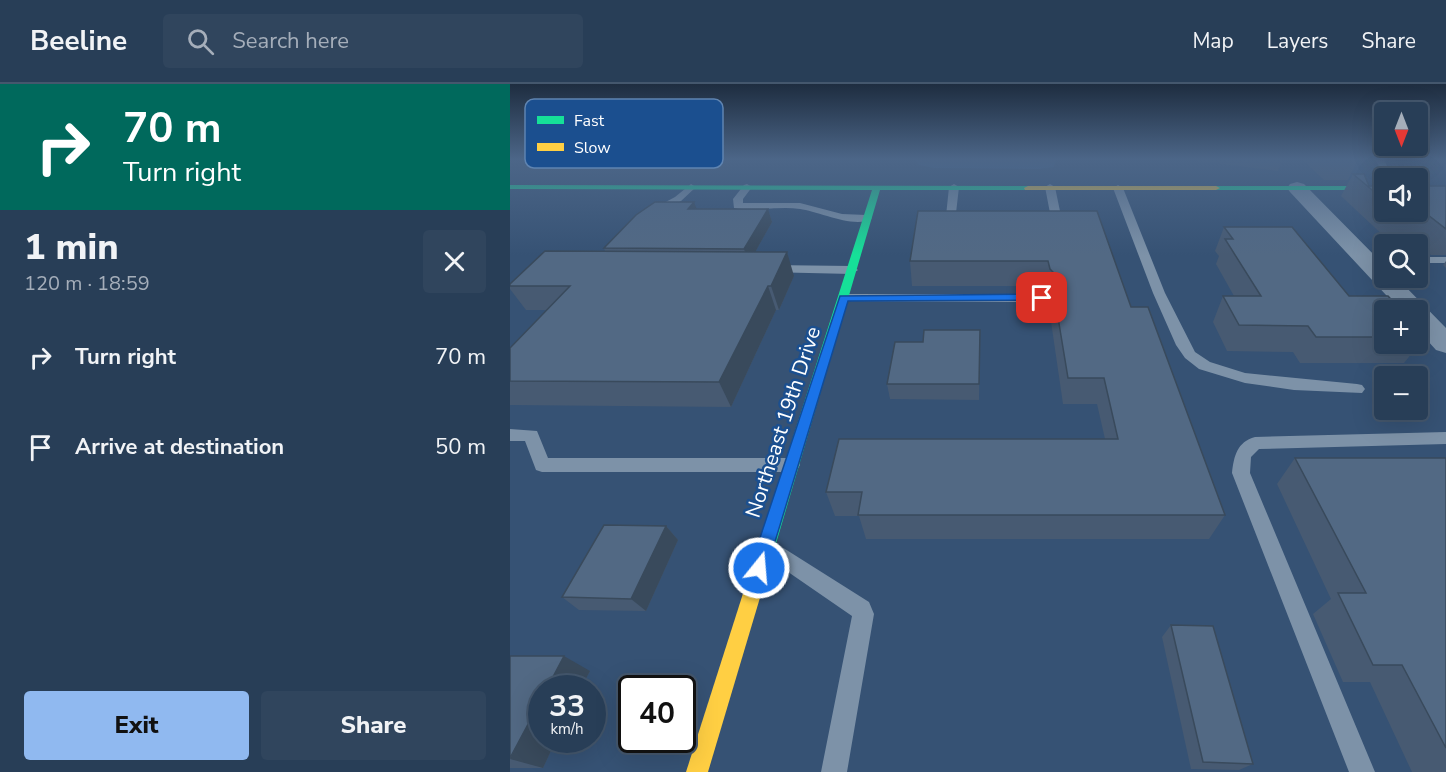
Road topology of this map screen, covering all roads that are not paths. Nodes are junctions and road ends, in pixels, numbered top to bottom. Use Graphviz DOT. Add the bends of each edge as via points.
graph roads {
  1 [pos="687,191"];
  2 [pos="744,191"];
  3 [pos="877,191"];
  4 [pos="954,191"];
  5 [pos="1051,191"];
  6 [pos="1119,191"];
  7 [pos="1300,191"];
  8 [pos="975,216"];
  9 [pos="1032,216"];
  10 [pos="645,217"];
  11 [pos="867,218"];
  12 [pos="1374,259"];
  13 [pos="1428,260"];
  14 [pos="1446,260"];
  15 [pos="754,269"];
  16 [pos="852,270"];
  17 [pos="1397,288"];
  18 [pos="844,298"];
  19 [pos="1042,298"];
  20 [pos="1406,300"];
  21 [pos="1428,325"];
  22 [pos="1446,344"];
  23 [pos="1357,389"];
  24 [pos="510,435"];
  25 [pos="1446,438"];
  26 [pos="791,465"];
  27 [pos="766,546"];
  28 [pos="697,772"];
  29 [pos="834,772"];
  30 [pos="1362,772"];
  1 -- 10 [label="lane"];
  2 -- 11 [label="lane" via="738,206 800,207 842,217"];
  3 -- 11 [label="main road, Northeast 19th Drive"];
  4 -- 8 [label="lane" via="951,216"];
  5 -- 9 [label="lane" via="1056,216"];
  6 -- 23 [label="lane" via="1160,299 1189,354 1205,365 1235,376"];
  7 -- 12 [label="street"];
  11 -- 16 [label="main road, Northeast 19th Drive"];
  13 -- 14 [label="lane"];
  15 -- 16 [label="lane"];
  16 -- 18 [label="main road, Northeast 19th Drive"];
  17 -- 20 [label="street"];
  18 -- 19 [label="lane"];
  18 -- 26 [label="main road, Northeast 19th Drive"];
  21 -- 22 [label="street"];
  24 -- 26 [label="lane" via="531,435 542,465"];
  25 -- 30 [label="lane" via="1255,443 1243,454 1241,474"];
  26 -- 27 [label="main road, Northeast 19th Drive"];
  27 -- 28 [label="main road, Northeast 19th Drive"];
  27 -- 29 [label="lane" via="861,610"];
}
